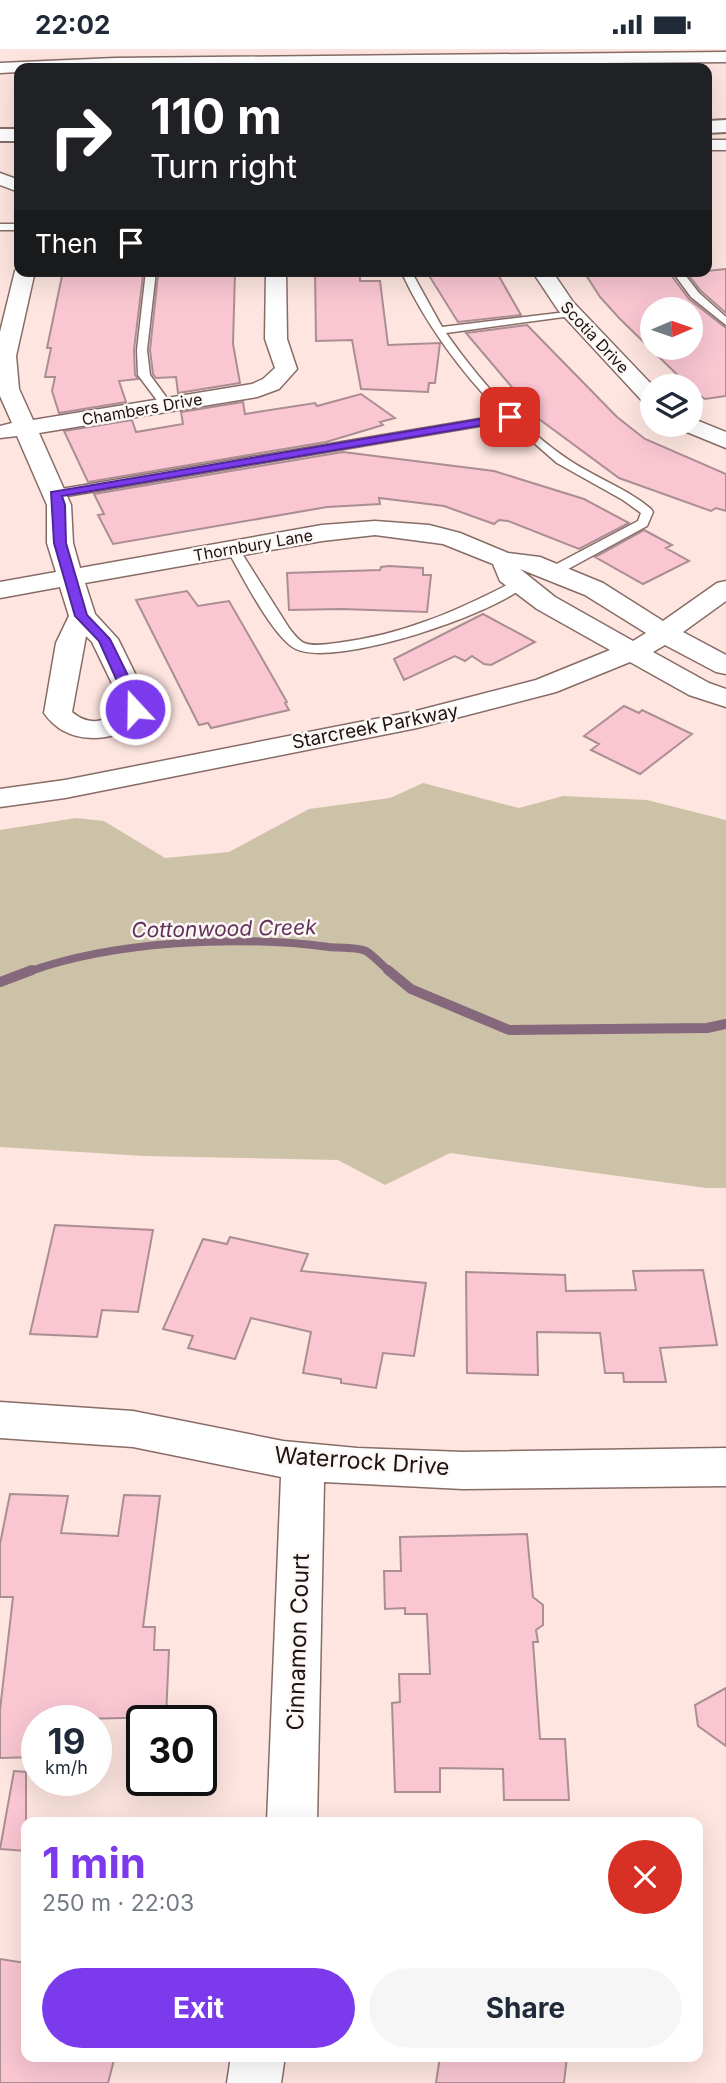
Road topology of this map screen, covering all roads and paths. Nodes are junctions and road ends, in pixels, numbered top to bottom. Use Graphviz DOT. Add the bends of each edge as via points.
graph roads {
  1 [pos="246,55"];
  2 [pos="726,57"];
  3 [pos="115,63"];
  4 [pos="24,277"];
  5 [pos="150,277"];
  6 [pos="276,277"];
  7 [pos="409,277"];
  8 [pos="546,277"];
  9 [pos="682,277"];
  10 [pos="571,313"];
  11 [pos="726,322"];
  12 [pos="439,331"];
  13 [pos="640,385"];
  14 [pos="166,405"];
  15 [pos="510,417"];
  16 [pos="24,429"];
  17 [pos="0,433"];
  18 [pos="55,494"];
  19 [pos="233,549"];
  20 [pos="504,559"];
  21 [pos="554,571"];
  22 [pos="71,578"];
  23 [pos="520,585"];
  24 [pos="726,589"];
  25 [pos="0,590"];
  26 [pos="82,616"];
  27 [pos="664,633"];
  28 [pos="630,651"];
  29 [pos="726,666"];
  30 [pos="726,699"];
  31 [pos="0,798"];
  32 [pos="0,1420"];
  33 [pos="303,1461"];
  34 [pos="726,1467"];
  35 [pos="292,1817"];
  36 [pos="257,2062"];
  37 [pos="254,2083"];
  1 -- 2 [label="street"];
  1 -- 3 [label="street"];
  4 -- 16 [label="street" via="5,371"];
  5 -- 14 [label="lane" via="142,350 144,375"];
  6 -- 14 [label="street, Chambers Drive" via="275,339 286,369 281,377 257,390"];
  7 -- 12 [label="lane"];
  8 -- 10 [label="street, Scotia Drive"];
  9 -- 11 [label="lane"];
  10 -- 12 [label="lane"];
  10 -- 13 [label="street, Scotia Drive"];
  12 -- 15 [label="lane"];
  14 -- 16 [label="street, Chambers Drive"];
  15 -- 18 [label="lane"];
  15 -- 21 [label="lane" via="562,461 610,489 630,495 648,512 643,523"];
  16 -- 17 [label="street, Chambers Drive"];
  16 -- 18 [label="street"];
  18 -- 22 [label="street" via="60,543"];
  19 -- 20 [label="street, Thornbury Lane" via="347,530 385,529 451,538"];
  19 -- 22 [label="street, Thornbury Lane"];
  19 -- 23 [label="lane" via="284,632 299,646 382,643 446,621"];
  20 -- 21 [label="street, Thornbury Lane"];
  20 -- 23 [label="street" via="509,576"];
  21 -- 27 [label="street, Thornbury Lane" via="594,589"];
  22 -- 25 [label="street, Thornbury Lane"];
  22 -- 26 [label="street"];
  23 -- 28 [label="street"];
  24 -- 27 [label="street, Starcreek Parkway"];
  27 -- 28 [label="street, Starcreek Parkway"];
  27 -- 29 [label="street, Thornbury Lane"];
  28 -- 30 [label="street"];
  28 -- 31 [label="street, Starcreek Parkway" via="546,686 418,719"];
  32 -- 33 [label="street, Waterrock Drive" via="133,1429"];
  33 -- 34 [label="street, Waterrock Drive" via="478,1469"];
  33 -- 35 [label="street, Cinnamon Court"];
  36 -- 37 [label="street"];
}
